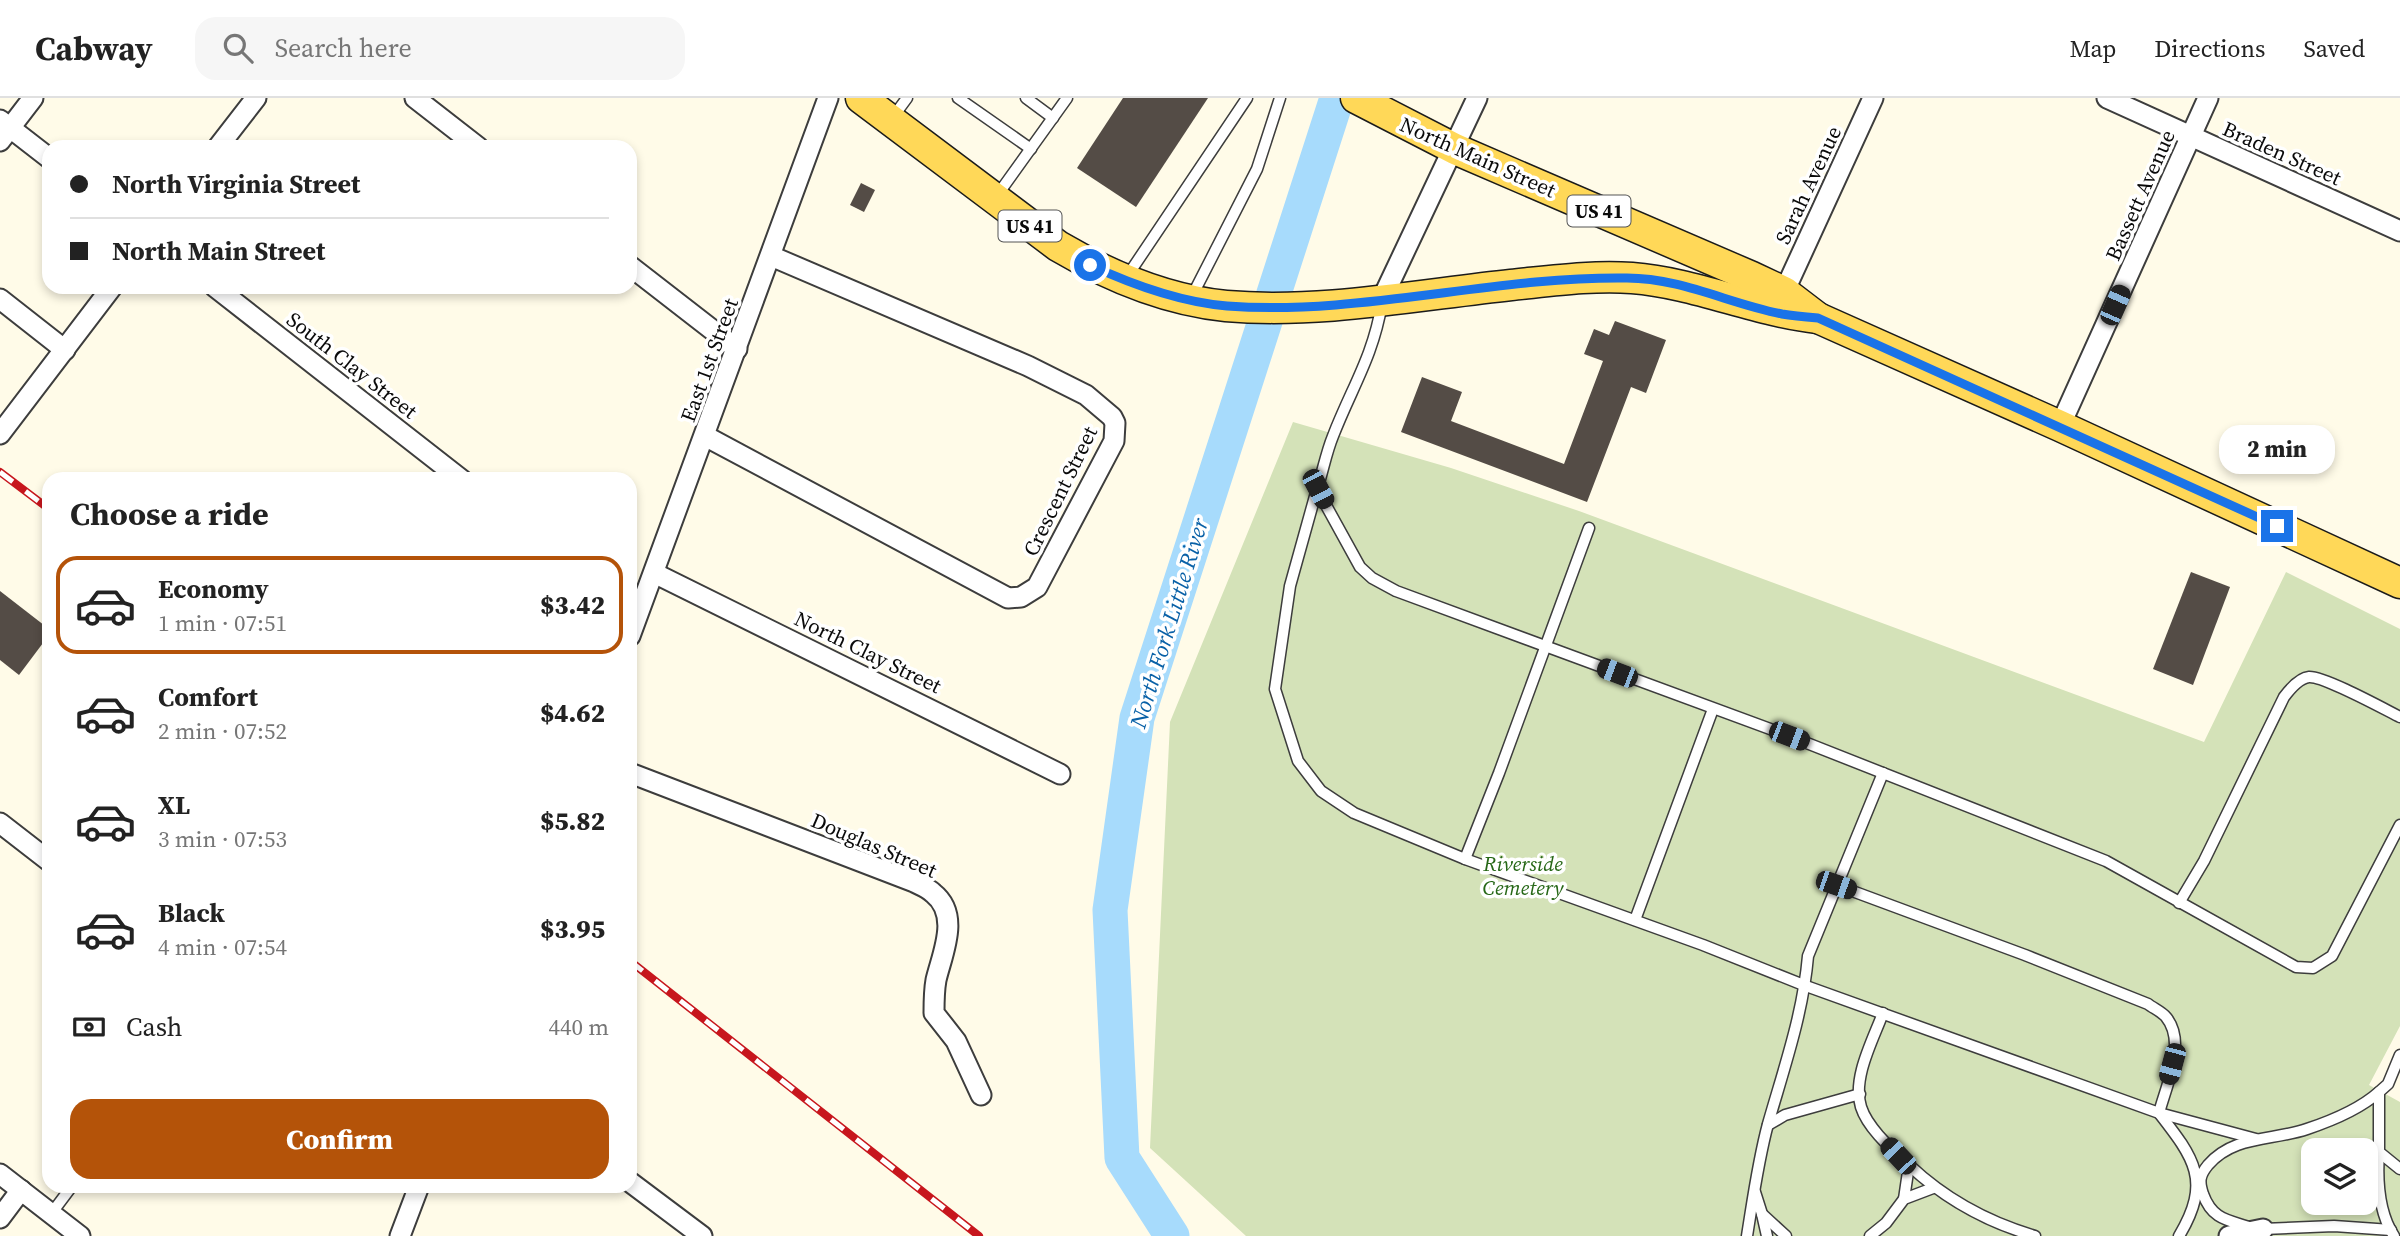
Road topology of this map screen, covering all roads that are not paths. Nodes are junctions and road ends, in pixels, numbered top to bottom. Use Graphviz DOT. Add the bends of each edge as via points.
graph roads {
  1 [pos="33,98"];
  2 [pos="256,98"];
  3 [pos="415,98"];
  4 [pos="828,98"];
  5 [pos="861,98"];
  6 [pos="958,98"];
  7 [pos="1026,98"];
  8 [pos="1068,98"];
  9 [pos="1247,98"];
  10 [pos="1280,98"];
  11 [pos="1477,98"];
  12 [pos="1873,98"];
  13 [pos="2107,98"];
  14 [pos="2208,98"];
  15 [pos="1366,103"];
  16 [pos="899,109"];
  17 [pos="1053,118"];
  18 [pos="3,130"];
  19 [pos="2191,137"];
  20 [pos="223,140"];
  21 [pos="469,140"];
  22 [pos="1031,149"];
  23 [pos="1455,149"];
  24 [pos="42,154"];
  25 [pos="995,199"];
  26 [pos="2400,232"];
  27 [pos="771,256"];
  28 [pos="637,271"];
  29 [pos="1124,280"];
  30 [pos="1784,292"];
  31 [pos="107,294"];
  32 [pos="224,294"];
  33 [pos="0,299"];
  34 [pos="1191,299"];
  35 [pos="1382,299"];
  36 [pos="1818,318"];
  37 [pos="65,349"];
  38 [pos="737,349"];
  39 [pos="2060,426"];
  40 [pos="0,433"];
  41 [pos="705,436"];
  42 [pos="452,472"];
  43 [pos="1318,489"];
  44 [pos="1589,528"];
  45 [pos="654,573"];
  46 [pos="2400,583"];
  47 [pos="637,607"];
  48 [pos="1546,647"];
  49 [pos="1713,709"];
  50 [pos="2400,717"];
  51 [pos="1882,773"];
  52 [pos="1060,774"];
  53 [pos="637,776"];
  54 [pos="0,823"];
  55 [pos="2400,825"];
  56 [pos="42,856"];
  57 [pos="1465,859"];
  58 [pos="1836,885"];
  59 [pos="2179,904"];
  60 [pos="1634,920"];
  61 [pos="1805,986"];
  62 [pos="1883,1013"];
  63 [pos="2400,1055"];
  64 [pos="2379,1092"];
  65 [pos="1860,1094"];
  66 [pos="981,1095"];
  67 [pos="2159,1113"];
  68 [pos="1768,1125"];
  69 [pos="2256,1139"];
  70 [pos="2379,1152"];
  71 [pos="1909,1166"];
  72 [pos="2400,1169"];
  73 [pos="0,1174"];
  74 [pos="2199,1182"];
  75 [pos="637,1187"];
  76 [pos="1933,1188"];
  77 [pos="21,1190"];
  78 [pos="1754,1191"];
  79 [pos="67,1193"];
  80 [pos="416,1193"];
  81 [pos="1904,1199"];
  82 [pos="51,1214"];
  83 [pos="1762,1214"];
  84 [pos="0,1218"];
  85 [pos="2265,1232"];
  86 [pos="2393,1233"];
  87 [pos="80,1236"];
  88 [pos="400,1236"];
  89 [pos="702,1236"];
  90 [pos="1747,1236"];
  91 [pos="1767,1236"];
  92 [pos="1786,1236"];
  93 [pos="1870,1236"];
  94 [pos="2035,1236"];
  95 [pos="2179,1236"];
  96 [pos="2229,1236"];
  1 -- 18 [label="street"];
  2 -- 20 [label="street"];
  3 -- 21 [label="street"];
  4 -- 27 [label="street, East 1st Street"];
  5 -- 16 [label="main road, US 41"];
  6 -- 22 [label="lane"];
  7 -- 17 [label="lane"];
  8 -- 17 [label="lane"];
  9 -- 29 [label="lane"];
  10 -- 34 [label="lane" via="1257,169"];
  11 -- 23 [label="street"];
  12 -- 30 [label="street, Sarah Avenue"];
  13 -- 19 [label="street, Braden Street"];
  14 -- 19 [label="street, Bassett Avenue"];
  15 -- 23 [label="main road, North Main Street / US 41"];
  16 -- 25 [label="main road, US 41"];
  17 -- 22 [label="lane"];
  18 -- 24 [label="street"];
  19 -- 26 [label="street, Braden Street"];
  19 -- 39 [label="street, Bassett Avenue"];
  22 -- 25 [label="lane"];
  23 -- 30 [label="main road, North Main Street / US 41"];
  23 -- 35 [label="street"];
  25 -- 29 [label="main road, US 41" via="1058,246"];
  27 -- 38 [label="street, East 1st Street"];
  27 -- 41 [label="street, Crescent Street" via="1086,395 1112,417 1114,441 1037,587 1021,597 1008,598"];
  28 -- 38 [label="street"];
  29 -- 34 [label="main road, US 41"];
  30 -- 36 [label="main road, North Main Street / US 41"];
  31 -- 37 [label="street"];
  32 -- 42 [label="street, South Clay Street"];
  33 -- 37 [label="street"];
  34 -- 35 [label="main road, US 41" via="1275,308"];
  35 -- 36 [label="main road, US 41" via="1583,278 1632,278 1674,284 1781,314"];
  35 -- 43 [label="lane" via="1377,336 1332,439"];
  36 -- 39 [label="main road, North Main Street / US 41"];
  37 -- 40 [label="street"];
  38 -- 41 [label="street, East 1st Street"];
  39 -- 46 [label="main road, North Main Street / US 41"];
  41 -- 45 [label="street, East 1st Street"];
  43 -- 48 [label="lane" via="1360,567 1372,578 1395,591"];
  43 -- 57 [label="lane" via="1290,586 1275,690 1298,761 1321,791 1354,813"];
  44 -- 48 [label="lane"];
  45 -- 47 [label="street, East 1st Street"];
  45 -- 52 [label="street, North Clay Street"];
  48 -- 49 [label="lane"];
  48 -- 57 [label="lane"];
  49 -- 51 [label="lane"];
  49 -- 60 [label="lane"];
  50 -- 59 [label="lane" via="2324,680 2308,677 2293,685"];
  51 -- 58 [label="lane"];
  51 -- 59 [label="lane" via="2106,861"];
  53 -- 66 [label="street, Douglas Street" via="935,894 944,909 947,947 936,979 934,1013 956,1041"];
  54 -- 56 [label="street"];
  55 -- 59 [label="lane" via="2332,956 2313,968 2296,967"];
  57 -- 60 [label="lane"];
  58 -- 61 [label="lane" via="1808,956"];
  58 -- 67 [label="lane" via="2148,1004 2165,1016 2174,1031 2175,1047"];
  60 -- 61 [label="lane"];
  61 -- 62 [label="lane"];
  61 -- 68 [label="lane"];
  62 -- 65 [label="lane" via="1869,1049"];
  62 -- 67 [label="lane"];
  63 -- 64 [label="lane" via="2388,1084"];
  64 -- 69 [label="lane" via="2306,1130"];
  64 -- 70 [label="lane"];
  65 -- 68 [label="lane" via="1785,1115"];
  65 -- 71 [label="lane" via="1861,1107 1875,1130"];
  67 -- 69 [label="lane"];
  67 -- 74 [label="lane" via="2191,1157"];
  68 -- 78 [label="lane"];
  69 -- 74 [label="lane" via="2220,1152"];
  70 -- 72 [label="lane"];
  70 -- 86 [label="lane" via="2377,1171 2385,1218"];
  71 -- 76 [label="lane"];
  71 -- 81 [label="lane"];
  73 -- 77 [label="street"];
  74 -- 85 [label="lane" via="2218,1217"];
  74 -- 95 [label="lane"];
  75 -- 89 [label="street"];
  76 -- 81 [label="lane"];
  76 -- 94 [label="lane" via="1967,1209"];
  77 -- 82 [label="street"];
  77 -- 84 [label="street"];
  78 -- 83 [label="lane"];
  78 -- 90 [label="lane"];
  79 -- 82 [label="lane"];
  80 -- 88 [label="street"];
  81 -- 93 [label="lane"];
  82 -- 87 [label="street"];
  83 -- 91 [label="lane"];
  83 -- 92 [label="lane"];
  85 -- 86 [label="lane" via="2334,1226"];
  85 -- 96 [label="street"];
}
